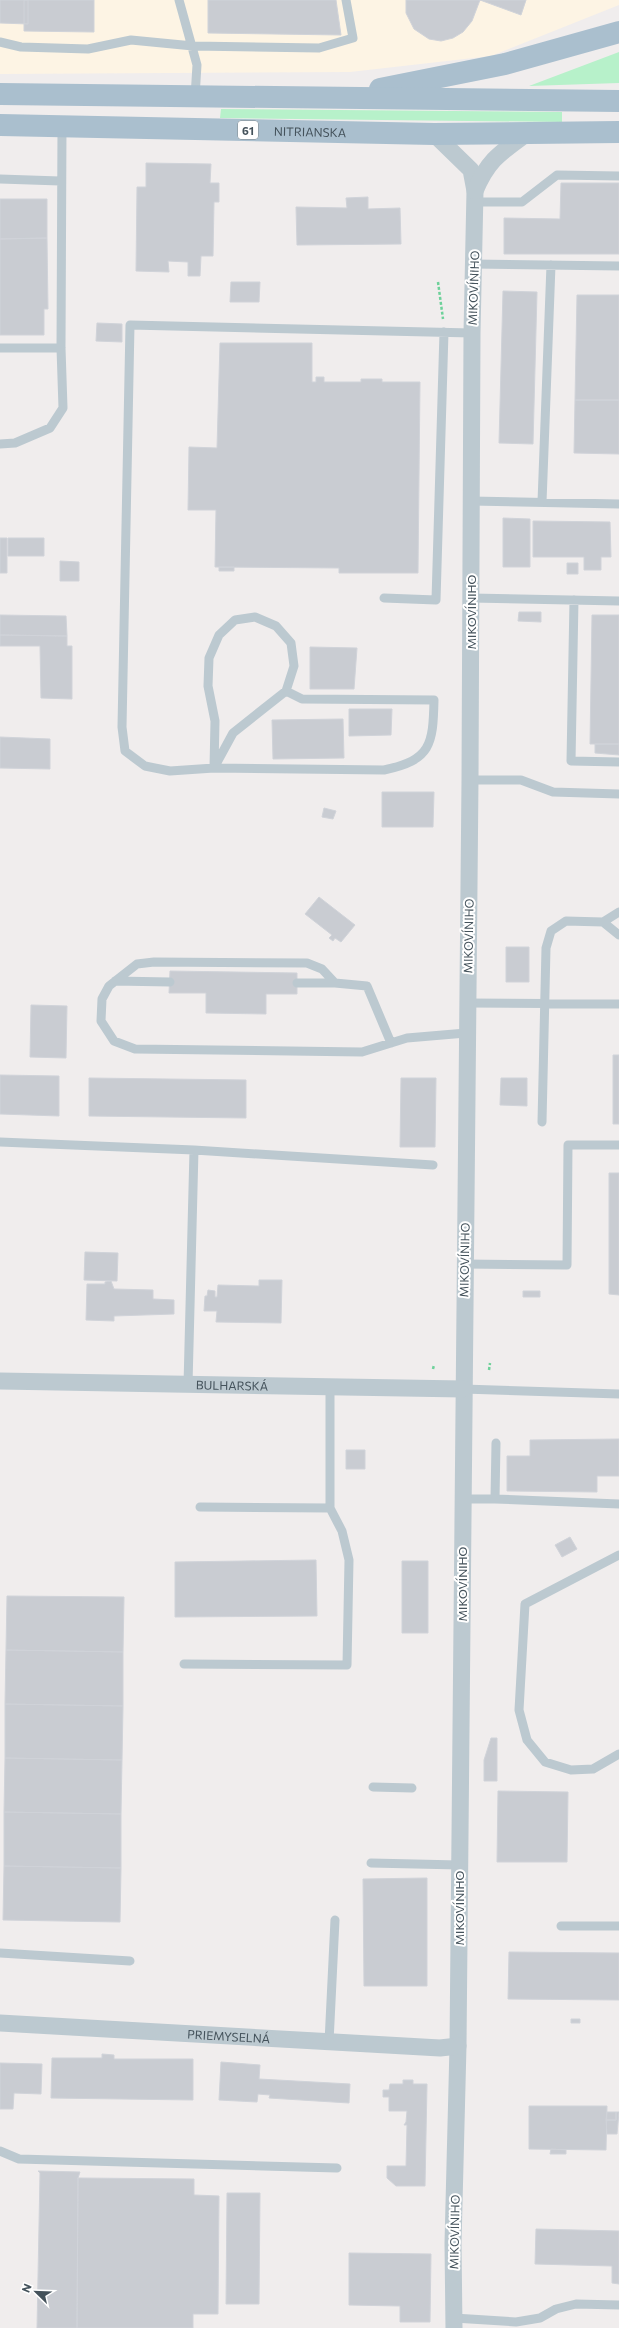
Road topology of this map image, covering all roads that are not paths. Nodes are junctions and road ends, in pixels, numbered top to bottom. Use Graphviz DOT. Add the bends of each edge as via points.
graph roads {
  1 [pos="179,0"];
  2 [pos="346,0"];
  3 [pos="619,32"];
  4 [pos="0,42"];
  5 [pos="193,46"];
  6 [pos="0,94"];
  7 [pos="195,97"];
  8 [pos="328,98"];
  9 [pos="619,101"];
  10 [pos="0,125"];
  11 [pos="62,127"];
  12 [pos="619,132"];
  13 [pos="434,134"];
  14 [pos="526,134"];
  15 [pos="619,176"];
  16 [pos="0,179"];
  17 [pos="60,181"];
  18 [pos="475,196"];
  19 [pos="474,264"];
  20 [pos="551,265"];
  21 [pos="619,266"];
  22 [pos="444,332"];
  23 [pos="472,333"];
  24 [pos="0,348"];
  25 [pos="61,348"];
  26 [pos="0,444"];
  27 [pos="471,501"];
  28 [pos="542,502"];
  29 [pos="619,504"];
  30 [pos="384,598"];
  31 [pos="471,598"];
  32 [pos="574,600"];
  33 [pos="619,601"];
  34 [pos="286,691"];
  35 [pos="619,762"];
  36 [pos="214,768"];
  37 [pos="470,780"];
  38 [pos="619,794"];
  39 [pos="619,912"];
  40 [pos="603,922"];
  41 [pos="619,935"];
  42 [pos="116,981"];
  43 [pos="170,982"];
  44 [pos="297,983"];
  45 [pos="335,983"];
  46 [pos="467,1003"];
  47 [pos="546,1003"];
  48 [pos="619,1004"];
  49 [pos="466,1033"];
  50 [pos="390,1043"];
  51 [pos="542,1122"];
  52 [pos="0,1142"];
  53 [pos="619,1145"];
  54 [pos="194,1150"];
  55 [pos="433,1164"];
  56 [pos="464,1264"];
  57 [pos="0,1381"];
  58 [pos="188,1385"];
  59 [pos="330,1387"];
  60 [pos="463,1389"];
  61 [pos="619,1394"];
  62 [pos="496,1443"];
  63 [pos="462,1499"];
  64 [pos="496,1499"];
  65 [pos="619,1504"];
  66 [pos="200,1508"];
  67 [pos="330,1508"];
  68 [pos="619,1555"];
  69 [pos="184,1664"];
  70 [pos="619,1754"];
  71 [pos="373,1787"];
  72 [pos="412,1788"];
  73 [pos="371,1863"];
  74 [pos="459,1865"];
  75 [pos="335,1920"];
  76 [pos="560,1926"];
  77 [pos="619,1926"];
  78 [pos="0,1953"];
  79 [pos="130,1961"];
  80 [pos="0,2024"];
  81 [pos="329,2042"];
  82 [pos="458,2046"];
  83 [pos="0,2151"];
  84 [pos="337,2168"];
  85 [pos="619,2305"];
  86 [pos="454,2323"];
  1 -- 5 [label="lane"];
  2 -- 5 [label="lane" via="353,38 320,48"];
  3 -- 8 [label="main road" via="505,64"];
  4 -- 5 [label="lane" via="22,47 88,49 131,40"];
  5 -- 7 [label="lane" via="198,65"];
  6 -- 7 [label="main road"];
  7 -- 8 [label="main road"];
  8 -- 9 [label="main road"];
  10 -- 11 [label="main road, NITRIANSKA / 61"];
  11 -- 13 [label="main road, NITRIANSKA / 61"];
  11 -- 17 [label="lane"];
  12 -- 14 [label="main road, NITRIANSKA / 61"];
  13 -- 14 [label="main road, NITRIANSKA / 61"];
  13 -- 18 [label="street" via="471,170"];
  14 -- 18 [label="street" via="496,156 484,170"];
  15 -- 18 [label="lane" via="557,175 522,202"];
  16 -- 17 [label="lane"];
  17 -- 25 [label="lane"];
  18 -- 19 [label="street, MIKOVÍNIHO"];
  19 -- 20 [label="lane"];
  19 -- 23 [label="street, MIKOVÍNIHO"];
  20 -- 21 [label="lane"];
  20 -- 28 [label="lane"];
  22 -- 23 [label="lane"];
  22 -- 30 [label="lane" via="436,600"];
  22 -- 36 [label="lane" via="130,325 122,727 125,751 145,766 170,771"];
  23 -- 27 [label="street, MIKOVÍNIHO"];
  24 -- 25 [label="lane"];
  25 -- 26 [label="lane" via="63,408 50,428 15,443"];
  27 -- 28 [label="lane"];
  27 -- 31 [label="street, MIKOVÍNIHO"];
  28 -- 29 [label="lane"];
  31 -- 32 [label="lane"];
  31 -- 37 [label="street, MIKOVÍNIHO"];
  32 -- 33 [label="lane"];
  32 -- 35 [label="lane" via="571,761"];
  34 -- 36 [label="lane" via="233,733"];
  34 -- 36 [label="lane" via="294,666 292,644 276,626 255,617 235,620 219,636 209,658 208,686 215,721"];
  34 -- 36 [label="lane" via="302,699 434,700 433,732 423,753 407,765 384,770"];
  37 -- 38 [label="lane" via="521,780 553,792"];
  37 -- 46 [label="street, MIKOVÍNIHO"];
  39 -- 40 [label="lane"];
  40 -- 41 [label="lane"];
  40 -- 47 [label="lane" via="566,921 551,931 546,948"];
  42 -- 43 [label="lane"];
  42 -- 45 [label="lane" via="137,964 154,962 307,963 322,969"];
  42 -- 50 [label="lane" via="109,986 102,999 101,1021 114,1041 135,1048 362,1052"];
  44 -- 45 [label="lane"];
  45 -- 50 [label="lane" via="366,986"];
  46 -- 47 [label="lane"];
  46 -- 49 [label="street, MIKOVÍNIHO"];
  47 -- 48 [label="lane"];
  47 -- 51 [label="lane"];
  49 -- 50 [label="lane" via="407,1038"];
  49 -- 56 [label="street, MIKOVÍNIHO"];
  52 -- 54 [label="lane"];
  53 -- 56 [label="lane" via="568,1145 567,1266"];
  54 -- 55 [label="lane"];
  54 -- 58 [label="lane"];
  56 -- 60 [label="street, MIKOVÍNIHO"];
  57 -- 58 [label="street, BULHARSKÁ"];
  58 -- 59 [label="street, BULHARSKÁ"];
  59 -- 60 [label="street, BULHARSKÁ"];
  59 -- 67 [label="lane"];
  60 -- 61 [label="lane"];
  60 -- 63 [label="street, MIKOVÍNIHO"];
  62 -- 64 [label="lane"];
  63 -- 64 [label="lane"];
  63 -- 74 [label="street, MIKOVÍNIHO"];
  64 -- 65 [label="lane"];
  66 -- 67 [label="lane"];
  67 -- 69 [label="lane" via="342,1531 349,1560 347,1664"];
  68 -- 70 [label="lane" via="525,1604 519,1710 527,1740 545,1762 571,1770 593,1769"];
  71 -- 72 [label="lane"];
  73 -- 74 [label="lane"];
  74 -- 82 [label="street, MIKOVÍNIHO"];
  75 -- 81 [label="lane"];
  76 -- 77 [label="lane"];
  78 -- 79 [label="lane"];
  80 -- 81 [label="street, PRIEMYSELNÁ"];
  81 -- 82 [label="street, PRIEMYSELNÁ" via="440,2048"];
  82 -- 86 [label="street, MIKOVÍNIHO" via="453,2243"];
  83 -- 84 [label="lane" via="19,2159"];
  85 -- 86 [label="lane" via="576,2304 556,2309 540,2318 516,2322"];
}
